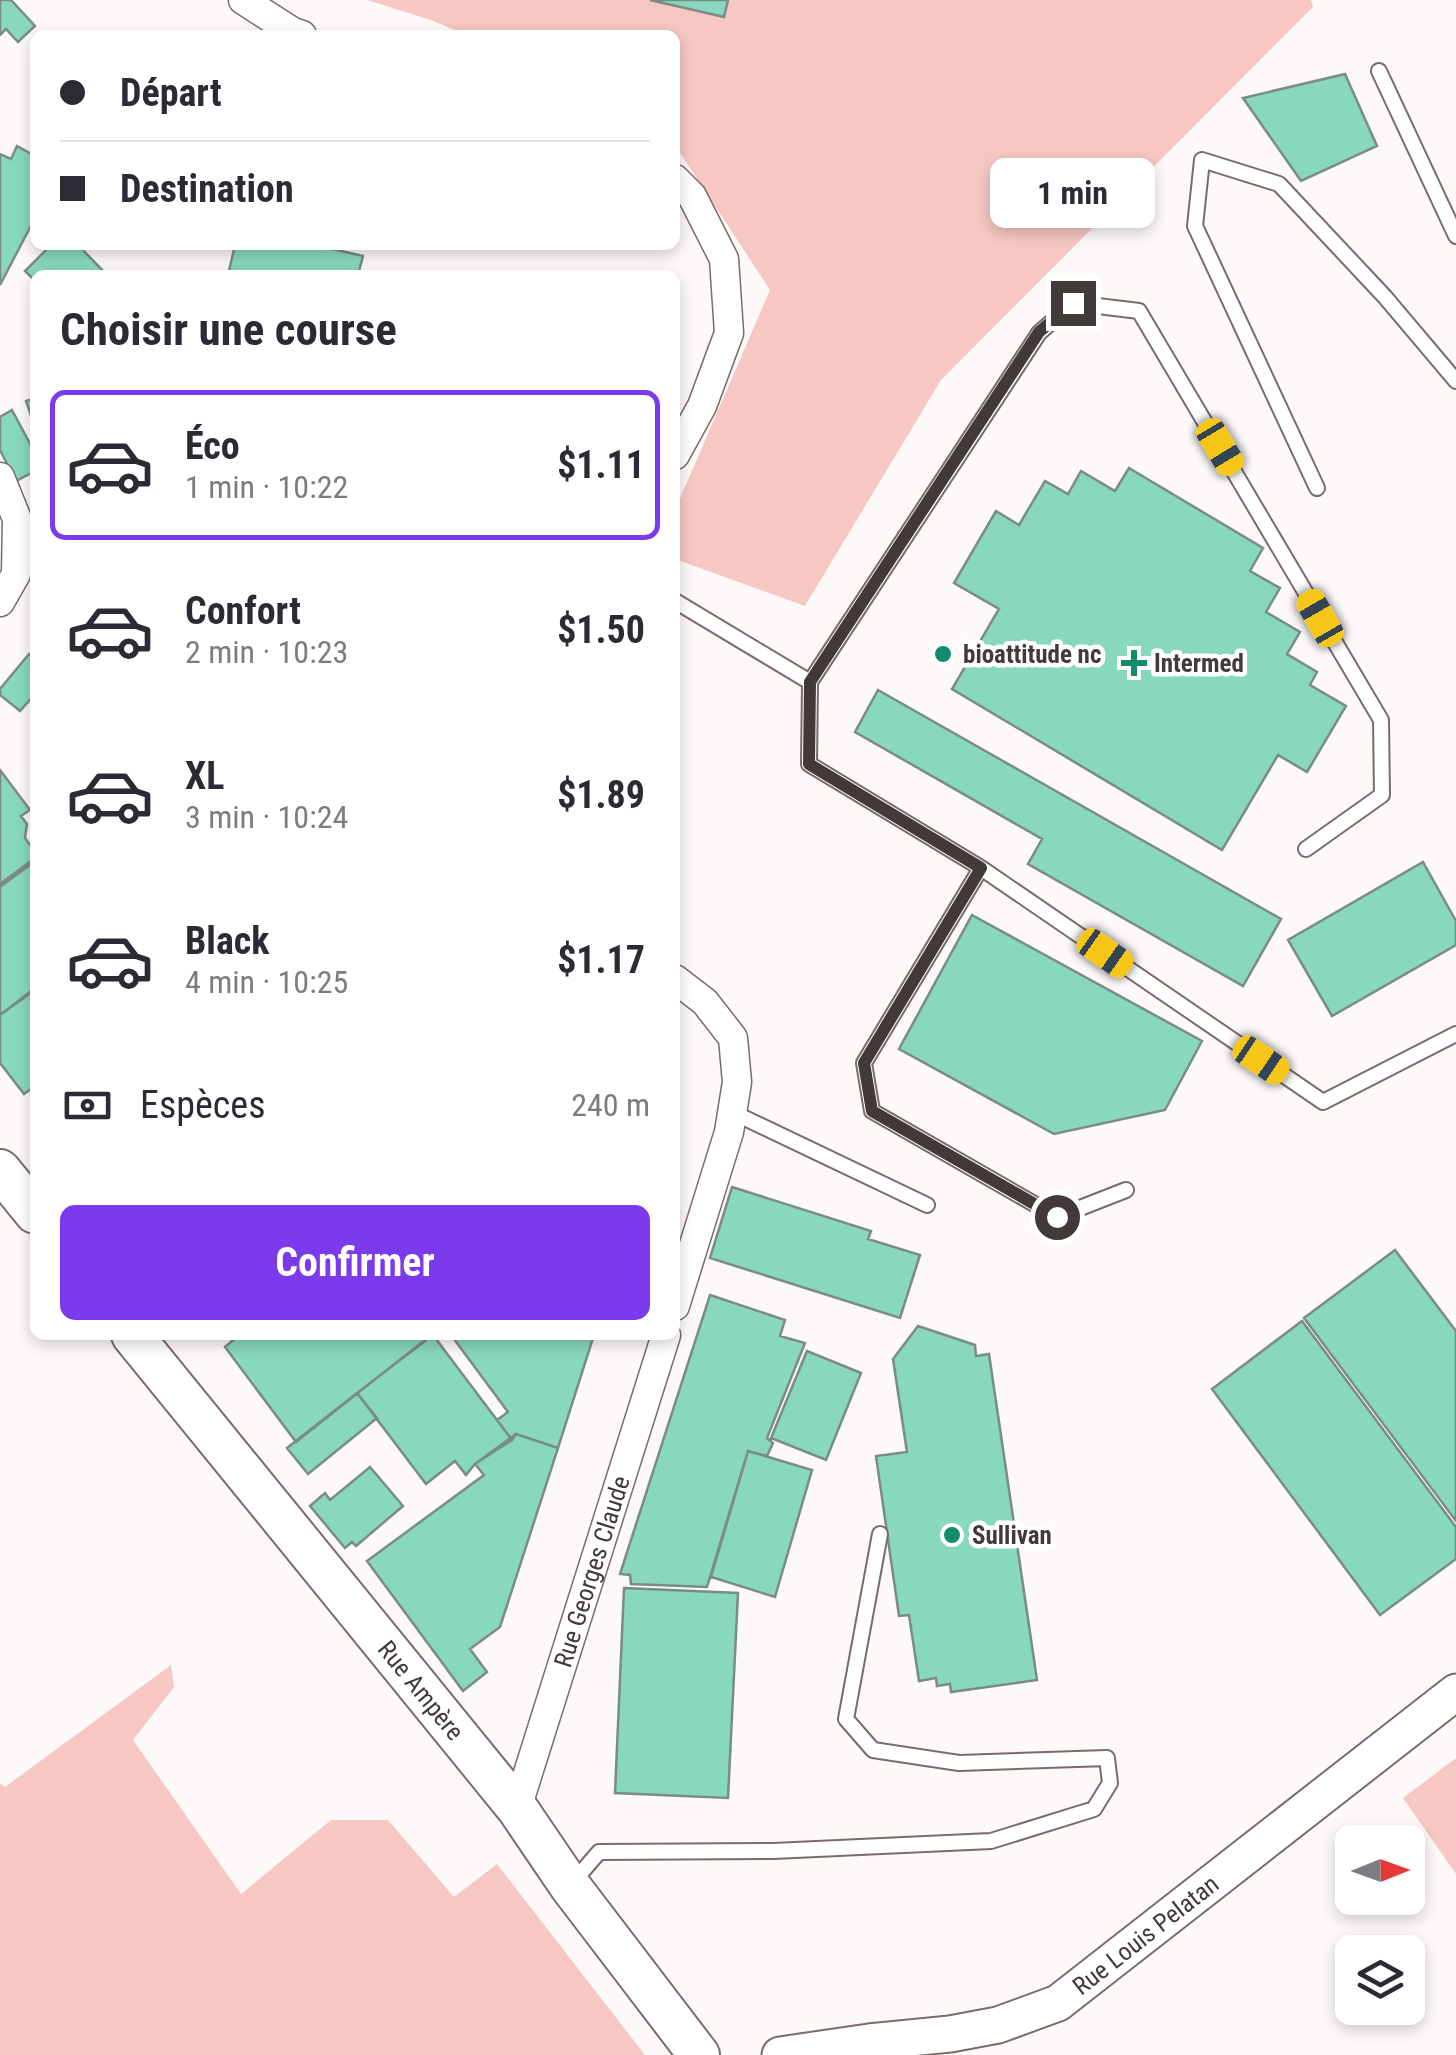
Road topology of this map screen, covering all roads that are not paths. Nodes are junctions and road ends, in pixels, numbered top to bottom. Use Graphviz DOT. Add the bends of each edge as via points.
graph roads {
  1 [pos="243,0"];
  2 [pos="290,30"];
  3 [pos="1379,71"];
  4 [pos="680,184"];
  5 [pos="1456,236"];
  6 [pos="1456,381"];
  7 [pos="680,446"];
  8 [pos="0,477"];
  9 [pos="1317,488"];
  10 [pos="0,602"];
  11 [pos="680,604"];
  12 [pos="810,682"];
  13 [pos="1306,850"];
  14 [pos="981,868"];
  15 [pos="680,983"];
  16 [pos="1456,1034"];
  17 [pos="732,1112"];
  18 [pos="0,1170"];
  19 [pos="1126,1190"];
  20 [pos="928,1205"];
  21 [pos="30,1208"];
  22 [pos="680,1290"];
  23 [pos="136,1340"];
  24 [pos="664,1340"];
  25 [pos="880,1534"];
  26 [pos="1456,1692"];
  27 [pos="517,1808"];
  28 [pos="570,1886"];
  29 [pos="878,2048"];
  30 [pos="699,2055"];
  31 [pos="780,2055"];
  1 -- 2 [label="street"];
  3 -- 5 [label="lane"];
  4 -- 7 [label="street" via="724,259 729,333"];
  6 -- 9 [label="lane" via="1279,184 1202,160 1196,226"];
  8 -- 10 [label="street" via="16,519 16,574"];
  11 -- 12 [label="lane"];
  12 -- 13 [label="lane" via="1039,332 1073,303 1140,311 1380,720 1382,795"];
  12 -- 14 [label="lane" via="809,764"];
  14 -- 16 [label="lane" via="1323,1102"];
  14 -- 19 [label="lane" via="864,1063 872,1111 1057,1217"];
  15 -- 17 [label="street" via="733,1038"];
  17 -- 20 [label="lane"];
  17 -- 22 [label="street"];
  18 -- 21 [label="main road"];
  23 -- 27 [label="main road, Rue Ampère"];
  24 -- 27 [label="street, Rue Georges Claude"];
  25 -- 28 [label="lane" via="846,1718 873,1750 959,1763 1107,1758 1110,1784 1094,1809 992,1841 599,1852"];
  26 -- 29 [label="street, Rue Louis Pelatan" via="1058,2003 998,2026"];
  27 -- 28 [label="main road, Rue Ampère"];
  28 -- 30 [label="main road, Rue Ampère"];
  29 -- 31 [label="street, Rue Louis Pelatan"];
}
